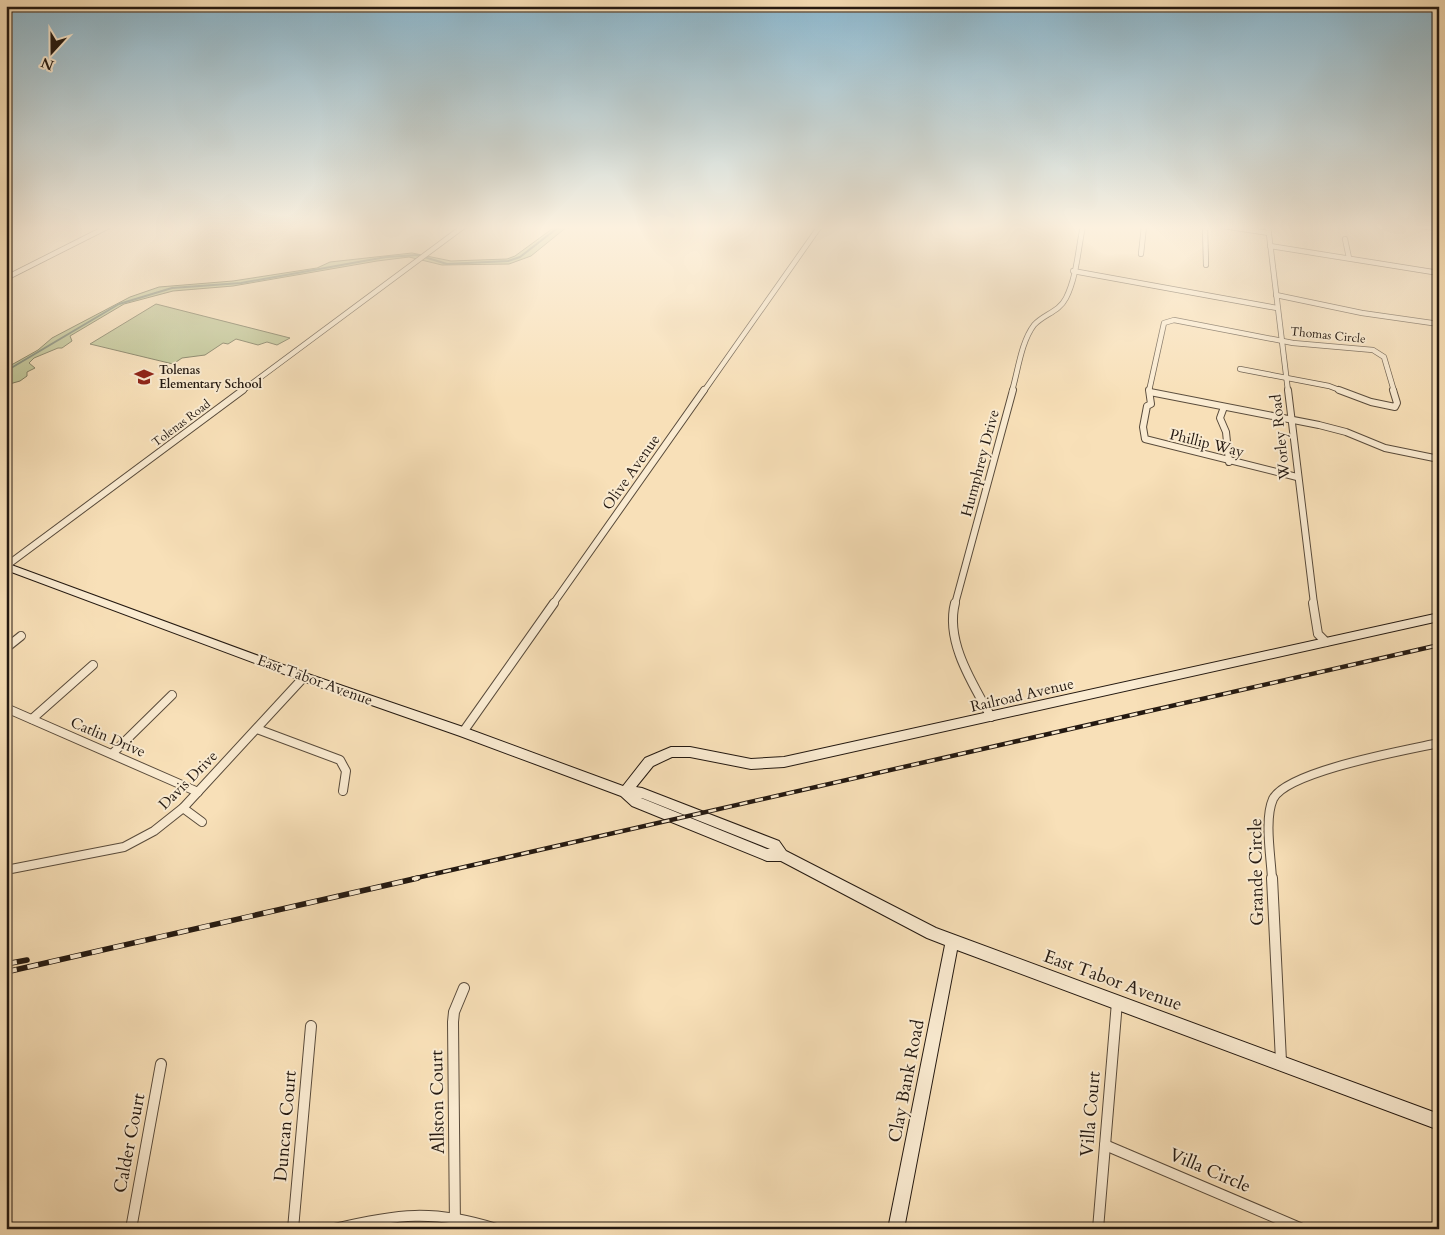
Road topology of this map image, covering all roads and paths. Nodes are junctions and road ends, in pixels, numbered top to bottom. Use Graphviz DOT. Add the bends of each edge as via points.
graph roads {
  1 [pos="386,284"];
  2 [pos="779,284"];
  3 [pos="1070,284"];
  4 [pos="1143,284"];
  5 [pos="1275,284"];
  6 [pos="1276,295"];
  7 [pos="1277,308"];
  8 [pos="1439,324"];
  9 [pos="1282,340"];
  10 [pos="1240,369"];
  11 [pos="1286,378"];
  12 [pos="1150,392"];
  13 [pos="1224,407"];
  14 [pos="1291,420"];
  15 [pos="1439,459"];
  16 [pos="1229,462"];
  17 [pos="1297,477"];
  18 [pos="6,566"];
  19 [pos="1439,617"];
  20 [pos="21,636"];
  21 [pos="1326,642"];
  22 [pos="6,648"];
  23 [pos="93,665"];
  24 [pos="304,677"];
  25 [pos="172,695"];
  26 [pos="6,708"];
  27 [pos="991,717"];
  28 [pos="32,719"];
  29 [pos="257,729"];
  30 [pos="463,732"];
  31 [pos="1439,742"];
  32 [pos="113,753"];
  33 [pos="343,791"];
  34 [pos="198,792"];
  35 [pos="625,792"];
  36 [pos="183,808"];
  37 [pos="202,822"];
  38 [pos="6,870"];
  39 [pos="952,941"];
  40 [pos="464,988"];
  41 [pos="1116,1002"];
  42 [pos="311,1026"];
  43 [pos="1281,1062"];
  44 [pos="161,1064"];
  45 [pos="1439,1122"];
  46 [pos="1106,1145"];
  47 [pos="456,1223"];
  48 [pos="1300,1228"];
  49 [pos="131,1229"];
  50 [pos="293,1229"];
  51 [pos="334,1229"];
  52 [pos="496,1229"];
  53 [pos="896,1229"];
  54 [pos="1098,1229"];
  1 -- 18 [label="street, Tolenas Road"];
  2 -- 30 [label="street, Olive Avenue"];
  3 -- 27 [label="street, Humphrey Drive" via="1061,305 1030,330 954,612 952,626 965,669"];
  4 -- 7 [label="street"];
  5 -- 6 [label="street, Worley Road"];
  6 -- 7 [label="street, Worley Road"];
  6 -- 8 [label="street" via="1362,313"];
  7 -- 9 [label="street, Worley Road"];
  9 -- 11 [label="street, Worley Road"];
  9 -- 11 [label="street, Thomas Circle" via="1315,346 1368,348 1379,352 1384,357 1397,403 1395,407 1385,406 1329,386"];
  9 -- 12 [label="street, Phillip Way" via="1167,320"];
  10 -- 11 [label="street"];
  11 -- 14 [label="street, Worley Road"];
  12 -- 13 [label="street"];
  12 -- 16 [label="street, Phillip Way" via="1151,404 1147,406 1142,432 1145,439"];
  13 -- 14 [label="street"];
  13 -- 16 [label="street" via="1228,415 1228,420 1224,421 1230,447"];
  14 -- 15 [label="street" via="1346,432 1385,448"];
  14 -- 17 [label="street, Worley Road"];
  16 -- 17 [label="street, Phillip Way"];
  17 -- 21 [label="street, Worley Road" via="1318,634"];
  18 -- 24 [label="main road, East Tabor Avenue"];
  19 -- 21 [label="main road, Railroad Avenue"];
  20 -- 22 [label="street"];
  21 -- 27 [label="main road, Railroad Avenue"];
  23 -- 28 [label="street"];
  24 -- 29 [label="street, Davis Drive"];
  24 -- 30 [label="main road, East Tabor Avenue"];
  25 -- 32 [label="street"];
  26 -- 28 [label="street, Catlin Drive"];
  27 -- 35 [label="main road, Railroad Avenue" via="766,765 690,752 671,752 649,762"];
  28 -- 32 [label="street, Catlin Drive"];
  29 -- 33 [label="street" via="340,760 347,774"];
  29 -- 34 [label="street, Davis Drive"];
  30 -- 35 [label="main road, East Tabor Avenue"];
  31 -- 43 [label="street, Grande Circle" via="1322,771 1289,784 1275,796 1270,806"];
  32 -- 34 [label="street, Catlin Drive"];
  34 -- 36 [label="street, Davis Drive"];
  35 -- 39 [label="main road, East Tabor Avenue" via="636,802 767,854 782,855"];
  36 -- 37 [label="street"];
  36 -- 38 [label="street, Davis Drive" via="154,831 124,847"];
  39 -- 41 [label="main road, East Tabor Avenue"];
  39 -- 53 [label="main road, Clay Bank Road"];
  40 -- 47 [label="street, Allston Court" via="453,1022"];
  41 -- 43 [label="main road, East Tabor Avenue"];
  41 -- 46 [label="street, Villa Court"];
  42 -- 50 [label="street, Duncan Court"];
  43 -- 45 [label="main road, East Tabor Avenue"];
  44 -- 49 [label="street, Calder Court"];
  46 -- 48 [label="street, Villa Circle"];
  46 -- 54 [label="street, Villa Court"];
  47 -- 51 [label="street" via="412,1214"];
  47 -- 52 [label="street"];
}
